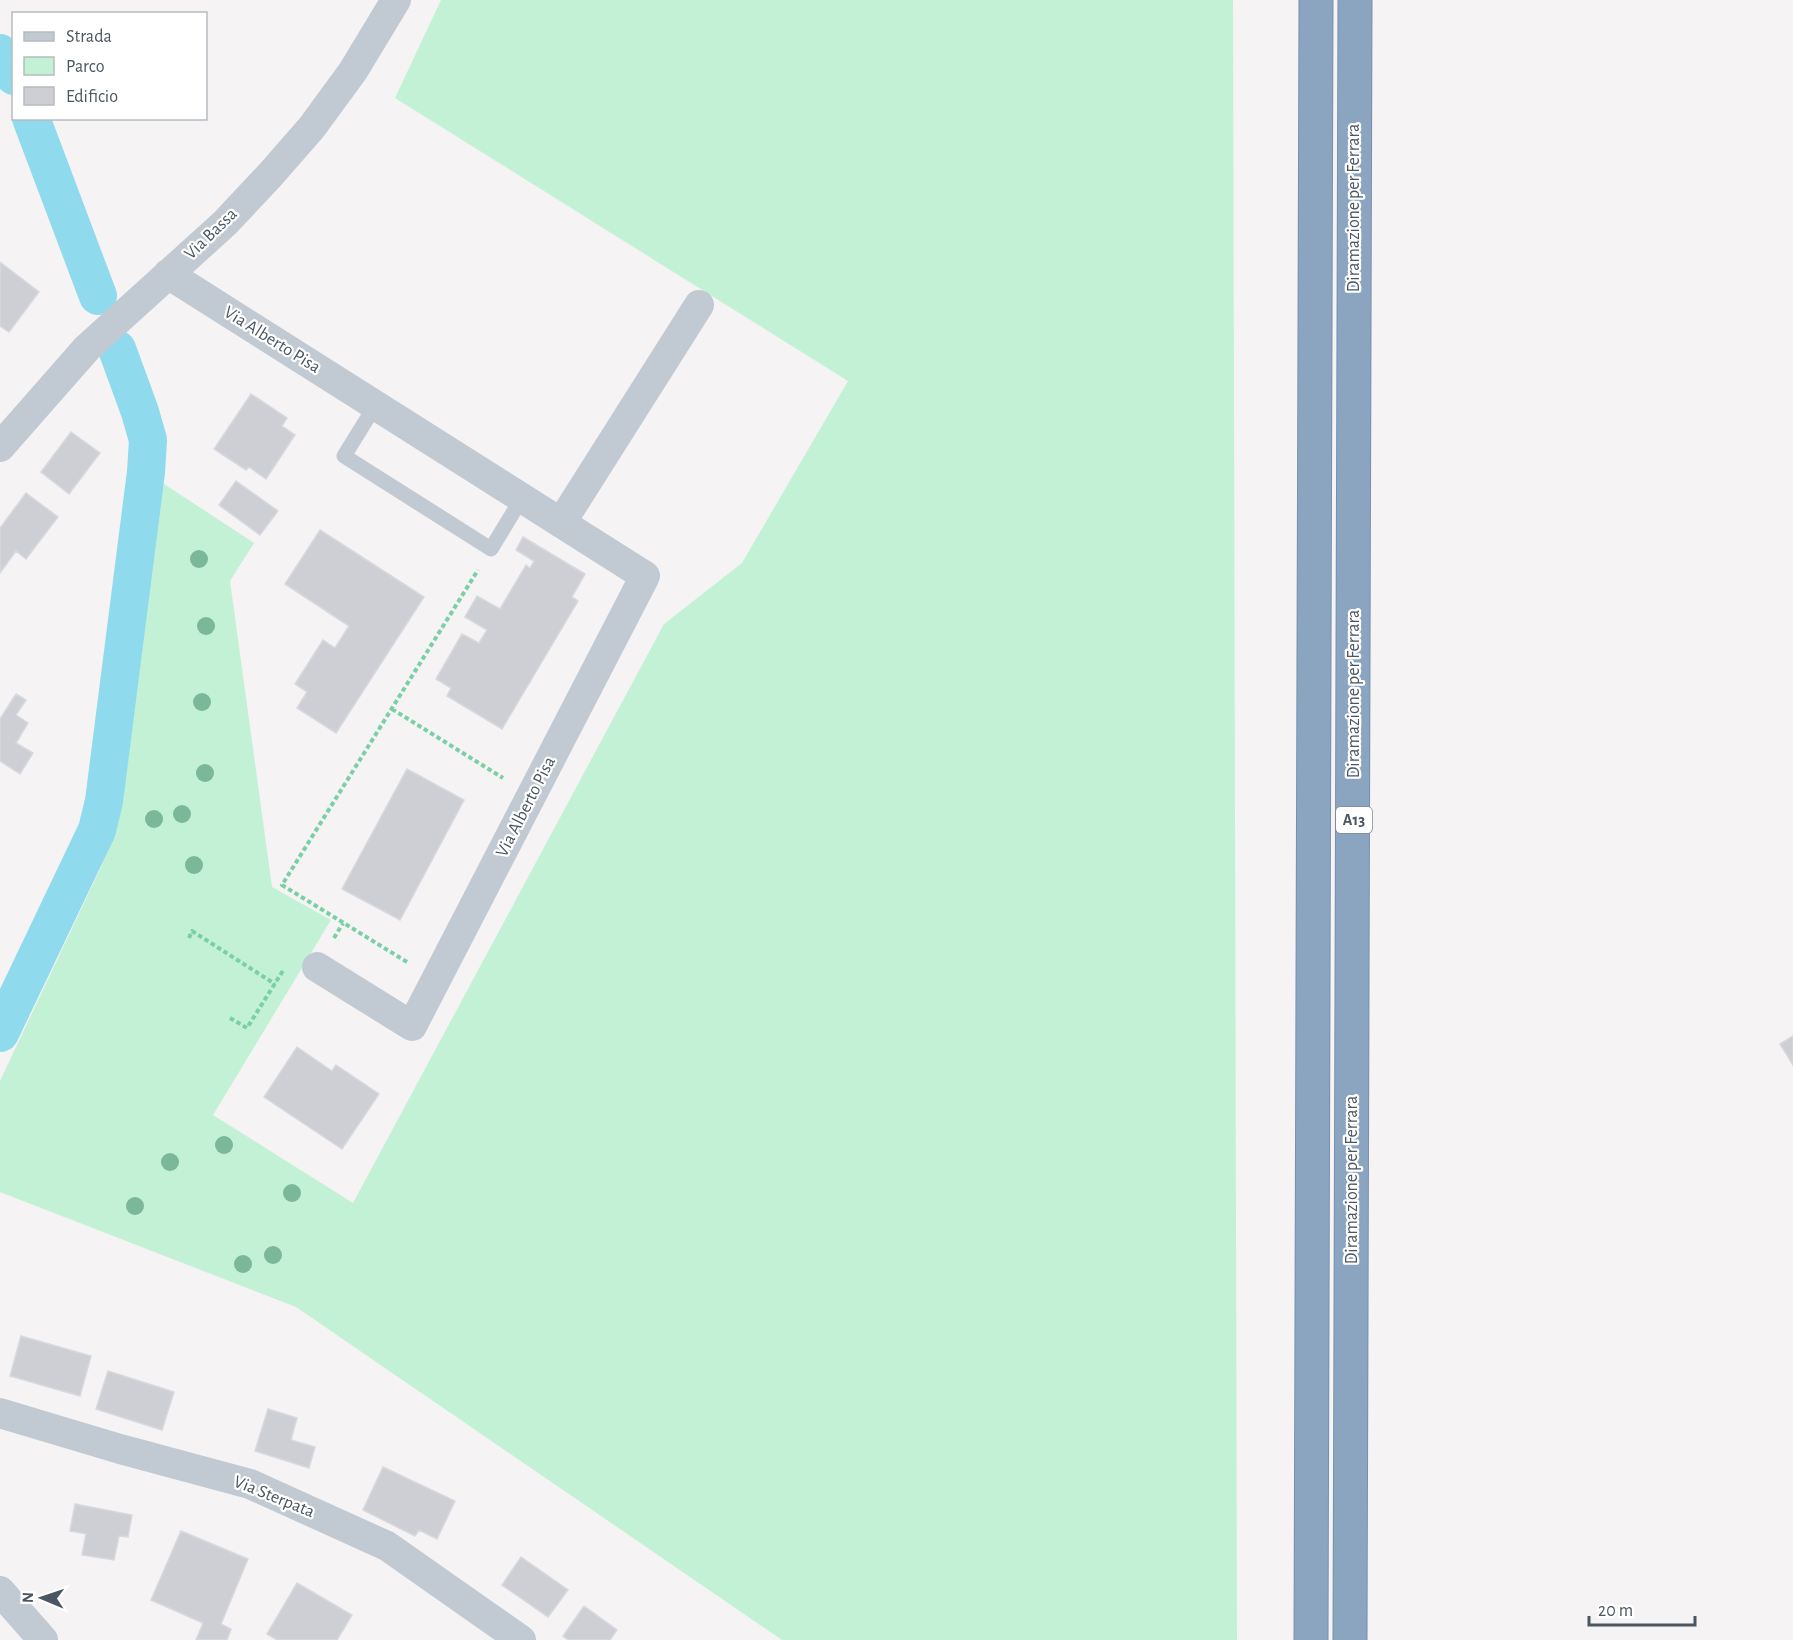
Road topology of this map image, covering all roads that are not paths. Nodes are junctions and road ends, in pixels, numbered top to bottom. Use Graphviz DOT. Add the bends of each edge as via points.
graph roads {
  1 [pos="396,0"];
  2 [pos="1316,0"];
  3 [pos="1355,0"];
  4 [pos="168,274"];
  5 [pos="699,305"];
  6 [pos="375,406"];
  7 [pos="0,447"];
  8 [pos="522,498"];
  9 [pos="561,524"];
  10 [pos="317,967"];
  11 [pos="0,1413"];
  12 [pos="0,1591"];
  13 [pos="44,1640"];
  14 [pos="521,1640"];
  15 [pos="1311,1640"];
  16 [pos="1350,1640"];
  1 -- 4 [label="street, Via Bassa" via="353,70 312,126 225,223"];
  2 -- 15 [label="highway, A13"];
  3 -- 16 [label="highway, Diramazione per Ferrara / A13"];
  4 -- 6 [label="street, Via Alberto Pisa"];
  4 -- 7 [label="street, Via Bassa" via="87,348"];
  5 -- 9 [label="street"];
  6 -- 8 [label="street, Via Alberto Pisa"];
  6 -- 8 [label="lane" via="344,456 491,549"];
  8 -- 9 [label="street, Via Alberto Pisa"];
  9 -- 10 [label="street, Via Alberto Pisa" via="645,576 412,1026"];
  11 -- 14 [label="street, Via Sterpata" via="250,1484 387,1546"];
  12 -- 13 [label="street"];
}
